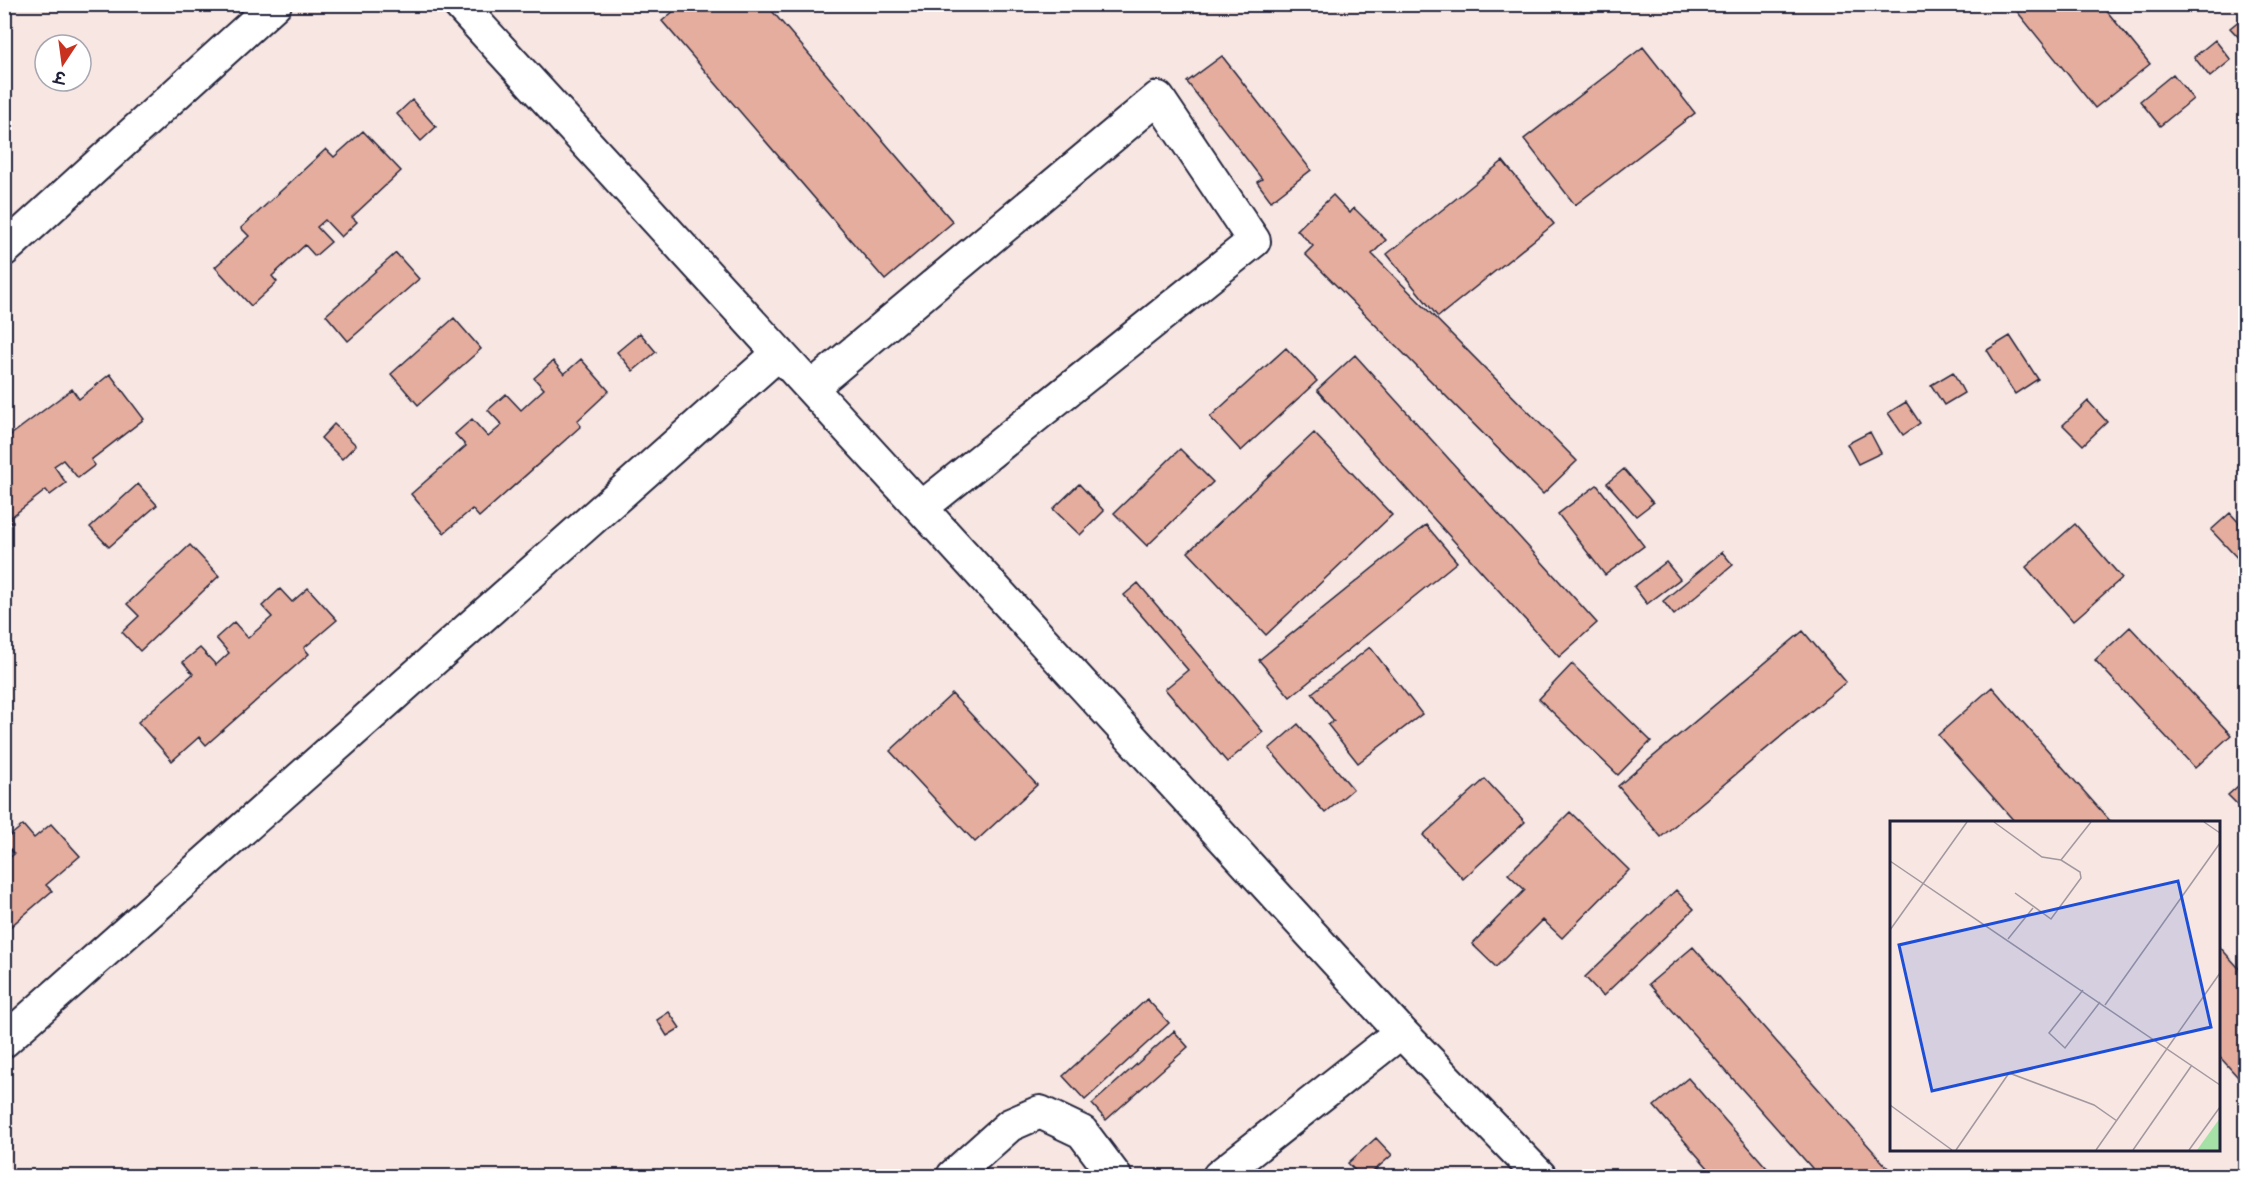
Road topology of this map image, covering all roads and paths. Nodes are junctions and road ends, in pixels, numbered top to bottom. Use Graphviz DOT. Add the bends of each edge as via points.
graph roads {
  1 [pos="275,4"];
  2 [pos="459,4"];
  3 [pos="4,250"];
  4 [pos="779,353"];
  5 [pos="811,388"];
  6 [pos="921,508"];
  7 [pos="1401,1032"];
  8 [pos="4,1041"];
  9 [pos="953,1176"];
  10 [pos="1115,1176"];
  11 [pos="1219,1176"];
  12 [pos="1540,1176"];
  1 -- 3 [label="street"];
  2 -- 4 [label="street"];
  4 -- 5 [label="street"];
  4 -- 8 [label="street"];
  5 -- 6 [label="street"];
  5 -- 6 [label="street" via="1158,98 1254,241"];
  6 -- 7 [label="street"];
  7 -- 11 [label="street"];
  7 -- 12 [label="street"];
  9 -- 10 [label="street" via="1010,1125 1040,1112 1083,1132"];
}
